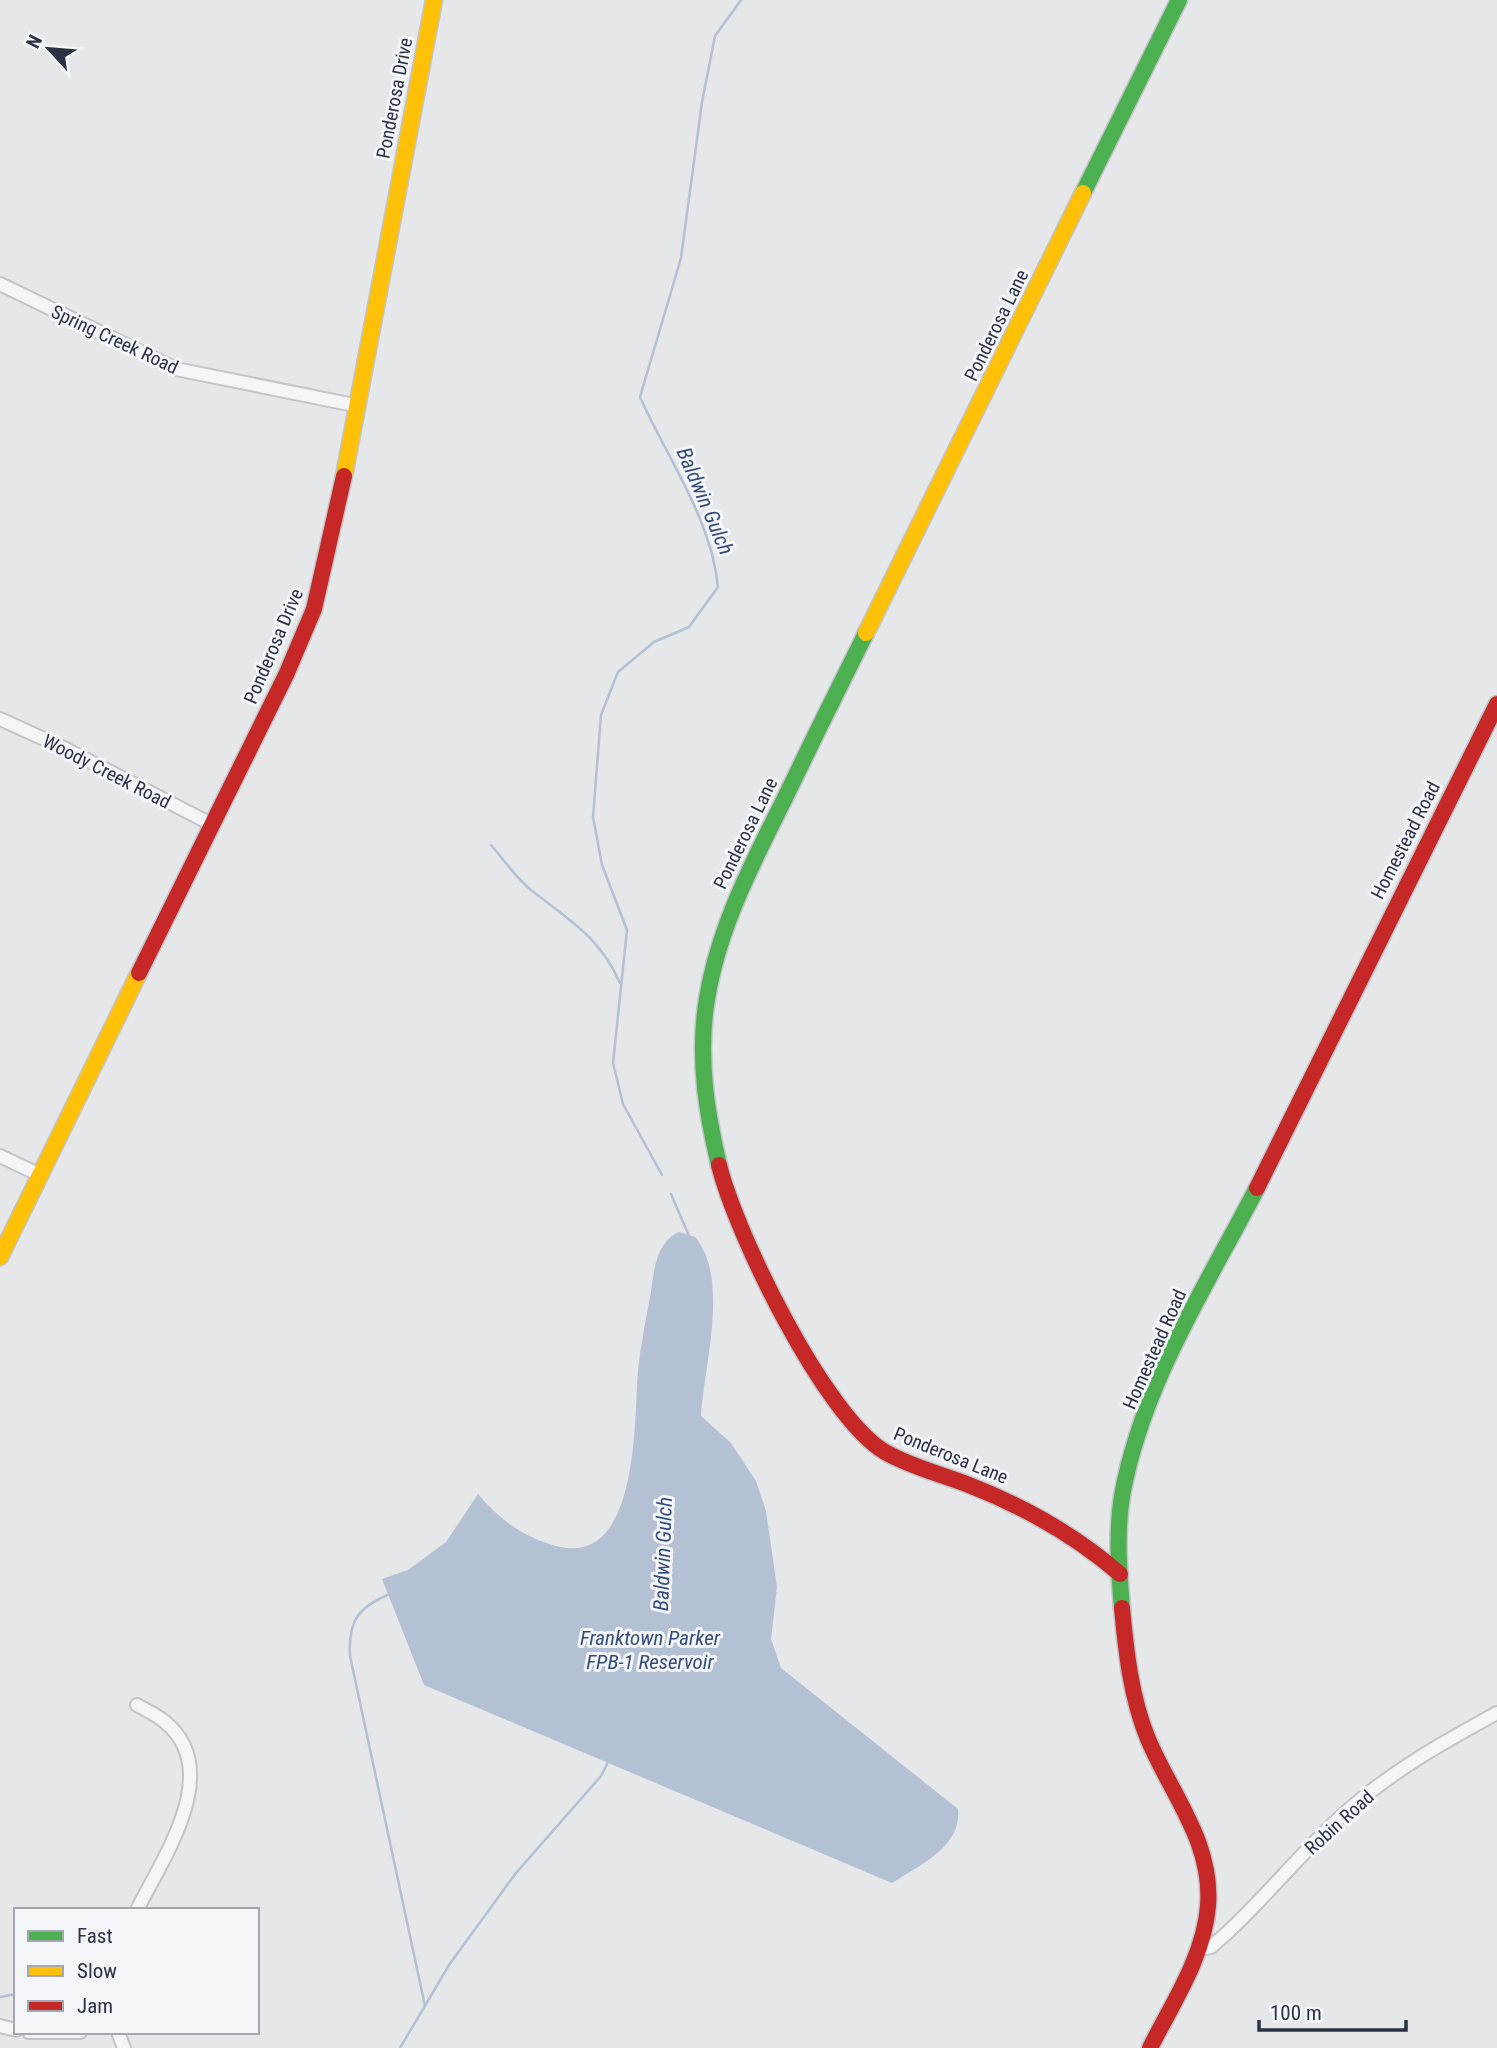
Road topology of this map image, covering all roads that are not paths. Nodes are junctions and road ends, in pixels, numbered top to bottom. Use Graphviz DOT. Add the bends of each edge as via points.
graph roads {
  1 [pos="434,0"];
  2 [pos="1180,0"];
  3 [pos="0,285"];
  4 [pos="359,405"];
  5 [pos="1497,704"];
  6 [pos="0,719"];
  7 [pos="213,825"];
  8 [pos="0,1156"];
  9 [pos="40,1175"];
  10 [pos="0,1257"];
  11 [pos="1120,1574"];
  12 [pos="137,1705"];
  13 [pos="1497,1713"];
  14 [pos="138,1908"];
  15 [pos="1198,1950"];
  16 [pos="1150,2048"];
  1 -- 4 [label="street, Ponderosa Drive"];
  2 -- 11 [label="street, Ponderosa Lane" via="738,892 716,955 703,1030 705,1107 721,1180 740,1230 836,1404 878,1448 1030,1510 1070,1533"];
  3 -- 4 [label="street, Spring Creek Road" via="176,369"];
  4 -- 7 [label="street, Ponderosa Drive" via="314,609"];
  5 -- 11 [label="street, Homestead Road" via="1159,1382 1125,1478 1118,1530"];
  6 -- 7 [label="street, Woody Creek Road"];
  7 -- 9 [label="street, Ponderosa Drive"];
  8 -- 9 [label="street"];
  9 -- 10 [label="street, Ponderosa Drive"];
  11 -- 15 [label="street, Homestead Road" via="1138,1707 1149,1742 1195,1831 1208,1872 1208,1905"];
  12 -- 14 [label="street" via="174,1732 186,1752 191,1776 184,1813"];
  13 -- 15 [label="street, Robin Road" via="1428,1752 1362,1798 1228,1932 1211,1947"];
  15 -- 16 [label="street, Homestead Road"];
}
